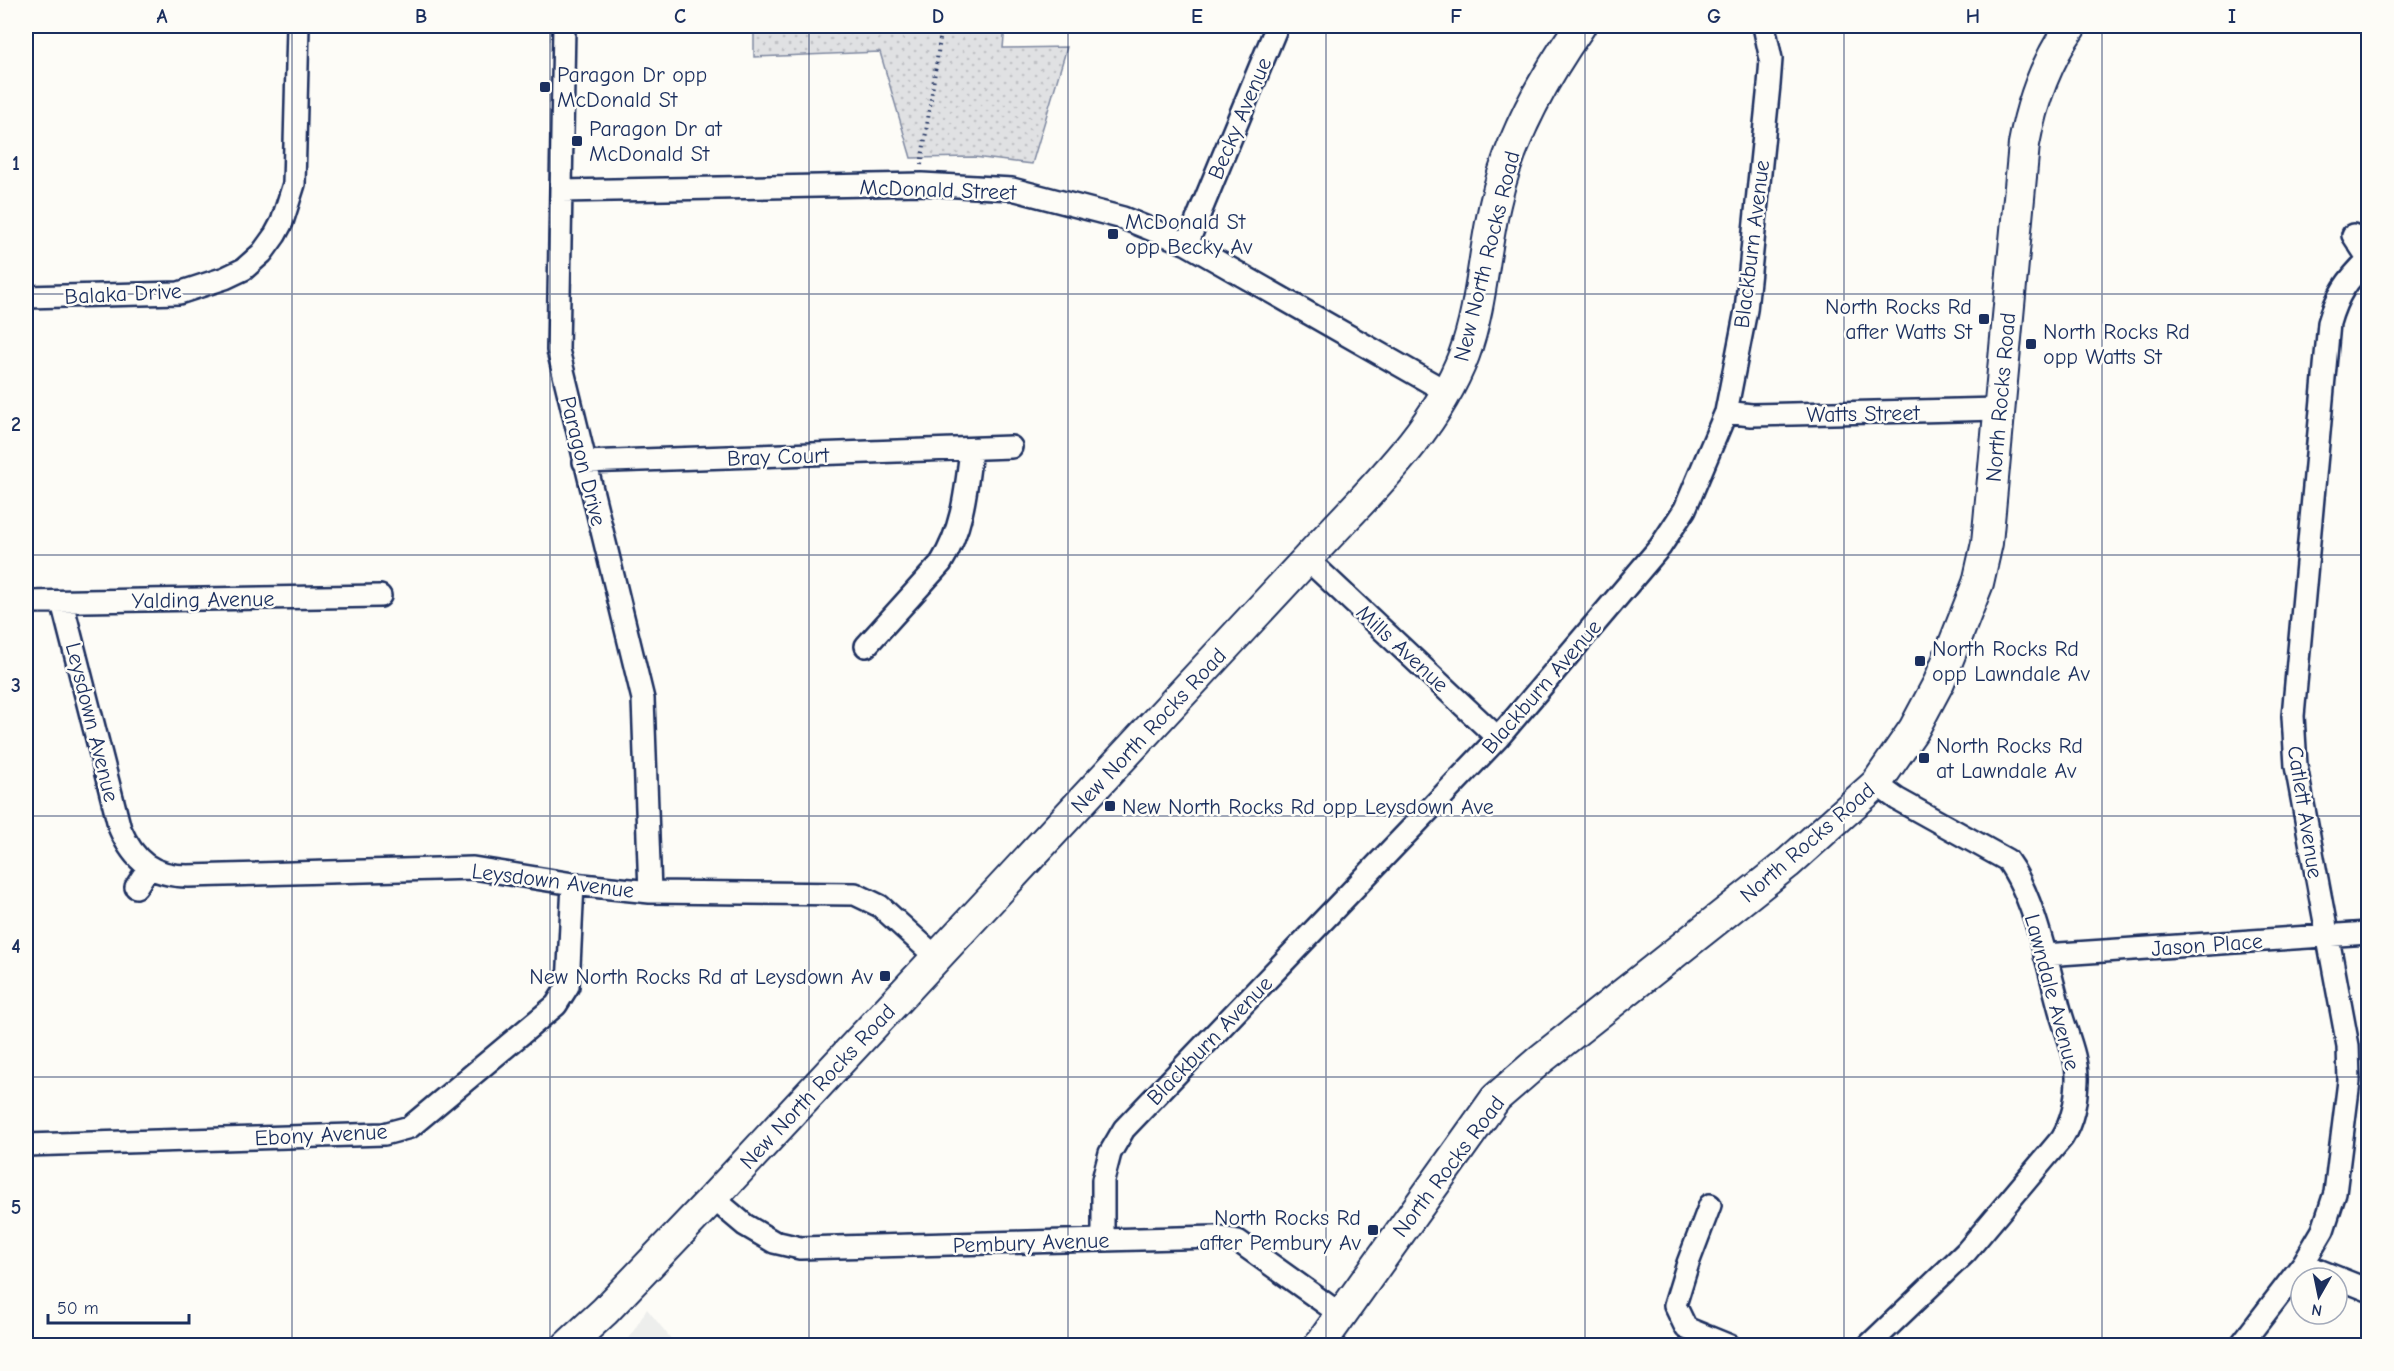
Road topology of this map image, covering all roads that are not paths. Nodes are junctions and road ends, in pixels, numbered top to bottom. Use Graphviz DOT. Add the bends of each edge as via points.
graph roads {
  1 [pos="298,26"];
  2 [pos="564,26"];
  3 [pos="1277,26"];
  4 [pos="1580,26"];
  5 [pos="1764,26"];
  6 [pos="2071,26"];
  7 [pos="561,191"];
  8 [pos="2353,235"];
  9 [pos="1187,244"];
  10 [pos="2368,259"];
  11 [pos="26,297"];
  12 [pos="1447,392"];
  13 [pos="1999,409"];
  14 [pos="1726,412"];
  15 [pos="1011,447"];
  16 [pos="971,450"];
  17 [pos="584,462"];
  18 [pos="1307,559"];
  19 [pos="380,596"];
  20 [pos="26,602"];
  21 [pos="62,602"];
  22 [pos="867,646"];
  23 [pos="1498,738"];
  24 [pos="1876,784"];
  25 [pos="149,867"];
  26 [pos="573,884"];
  27 [pos="136,886"];
  28 [pos="650,892"];
  29 [pos="2368,933"];
  30 [pos="2327,936"];
  31 [pos="2045,955"];
  32 [pos="936,957"];
  33 [pos="26,1145"];
  34 [pos="713,1198"];
  35 [pos="1710,1205"];
  36 [pos="1104,1240"];
  37 [pos="2302,1264"];
  38 [pos="2368,1290"];
  39 [pos="1340,1314"];
  40 [pos="567,1346"];
  41 [pos="1319,1346"];
  42 [pos="1730,1346"];
  43 [pos="1868,1346"];
  44 [pos="2240,1346"];
  1 -- 11 [label="street, Balaka Drive" via="294,184 282,222 262,253 225,279 179,293"];
  2 -- 7 [label="street, Paragon Drive"];
  3 -- 9 [label="street, Becky Avenue"];
  4 -- 12 [label="street, New North Rocks Road" via="1557,58 1514,145 1495,204 1475,318"];
  5 -- 14 [label="street, Blackburn Avenue" via="1771,59 1769,85 1746,310"];
  6 -- 13 [label="street, North Rocks Road" via="2051,57 2029,117"];
  7 -- 9 [label="street, McDonald Street" via="922,184 1012,189 1123,218"];
  7 -- 17 [label="street, Paragon Drive" via="558,350"];
  8 -- 10 [label="street, Catlett Avenue"];
  9 -- 12 [label="street, McDonald Street"];
  10 -- 30 [label="street, Catlett Avenue" via="2350,277 2333,307 2329,323 2293,716 2296,766"];
  12 -- 18 [label="street, New North Rocks Road" via="1403,455"];
  13 -- 14 [label="street, Watts Street" via="1751,415"];
  13 -- 24 [label="street, North Rocks Road" via="1987,543 1978,583 1939,682 1914,729"];
  14 -- 23 [label="street, Blackburn Avenue" via="1685,509 1660,547"];
  15 -- 16 [label="street, Bray Court"];
  16 -- 17 [label="street, Bray Court"];
  16 -- 22 [label="street" via="963,510 949,550"];
  17 -- 28 [label="street, Paragon Drive" via="643,699"];
  18 -- 23 [label="street, Mills Avenue"];
  18 -- 32 [label="street, New North Rocks Road"];
  19 -- 21 [label="street, Yalding Avenue"];
  20 -- 21 [label="street, Yalding Avenue"];
  21 -- 25 [label="street, Leysdown Avenue" via="120,829 135,855"];
  23 -- 36 [label="street, Blackburn Avenue" via="1124,1129 1110,1153 1103,1180"];
  24 -- 31 [label="street, Lawndale Avenue" via="2007,860 2030,906"];
  24 -- 39 [label="street, North Rocks Road" via="1787,864 1496,1098"];
  25 -- 26 [label="street, Leysdown Avenue" via="173,876 473,868"];
  25 -- 27 [label="street"];
  26 -- 28 [label="street, Leysdown Avenue"];
  26 -- 33 [label="street, Ebony Avenue" via="568,986 556,1005 410,1127 384,1134"];
  28 -- 32 [label="street, Leysdown Avenue" via="855,894 880,906"];
  29 -- 30 [label="street, Jason Place"];
  30 -- 31 [label="street, Jason Place"];
  30 -- 37 [label="street, Catlett Avenue" via="2348,1046 2349,1081 2335,1193 2323,1230"];
  31 -- 43 [label="street, Lawndale Avenue" via="2076,1072 2072,1119 2062,1137 1966,1252"];
  32 -- 34 [label="street, New North Rocks Road"];
  34 -- 36 [label="street, Pembury Avenue" via="774,1242 800,1248"];
  34 -- 40 [label="street, New North Rocks Road"];
  35 -- 42 [label="street" via="1675,1305 1686,1328"];
  36 -- 39 [label="street, Pembury Avenue" via="1216,1237 1238,1241"];
  37 -- 38 [label="street"];
  37 -- 44 [label="street, Catlett Avenue"];
  39 -- 41 [label="street, North Rocks Road"];
}
